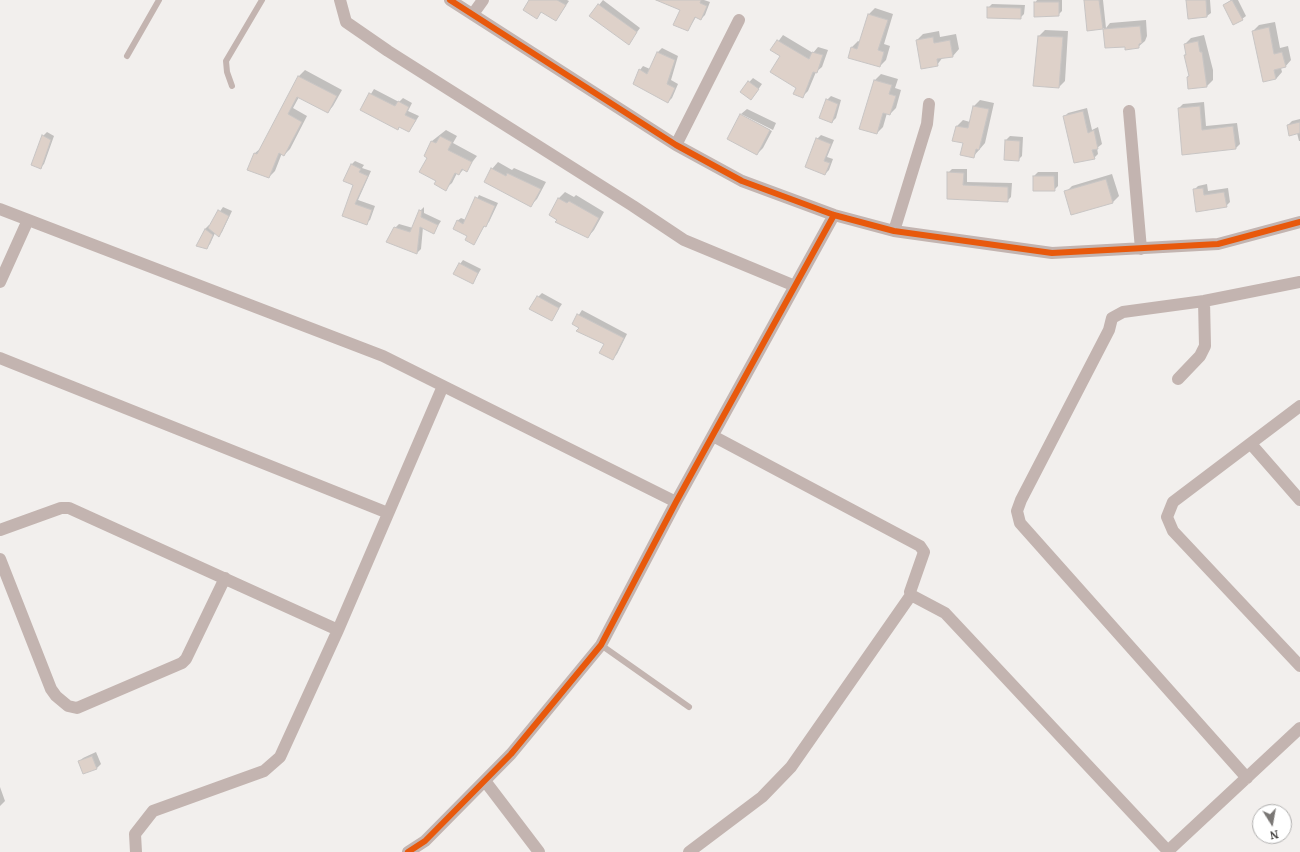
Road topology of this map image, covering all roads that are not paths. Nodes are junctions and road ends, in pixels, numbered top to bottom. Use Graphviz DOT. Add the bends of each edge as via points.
graph roads {
  1 [pos="159,0"];
  2 [pos="262,0"];
  3 [pos="340,0"];
  4 [pos="450,0"];
  5 [pos="483,0"];
  6 [pos="473,14"];
  7 [pos="739,20"];
  8 [pos="127,56"];
  9 [pos="232,86"];
  10 [pos="929,104"];
  11 [pos="1129,111"];
  12 [pos="676,145"];
  13 [pos="0,209"];
  14 [pos="834,215"];
  15 [pos="28,220"];
  16 [pos="1300,222"];
  17 [pos="894,231"];
  18 [pos="1141,249"];
  19 [pos="0,282"];
  20 [pos="1300,282"];
  21 [pos="795,286"];
  22 [pos="1204,301"];
  23 [pos="0,358"];
  24 [pos="1178,379"];
  25 [pos="443,386"];
  26 [pos="1300,406"];
  27 [pos="712,436"];
  28 [pos="1251,444"];
  29 [pos="1300,500"];
  30 [pos="676,502"];
  31 [pos="388,513"];
  32 [pos="0,530"];
  33 [pos="0,559"];
  34 [pos="225,578"];
  35 [pos="911,595"];
  36 [pos="338,630"];
  37 [pos="601,645"];
  38 [pos="1300,666"];
  39 [pos="689,708"];
  40 [pos="1300,728"];
  41 [pos="1247,778"];
  42 [pos="485,781"];
  43 [pos="136,852"];
  44 [pos="408,852"];
  45 [pos="539,852"];
  46 [pos="688,852"];
  47 [pos="1168,852"];
  1 -- 8 [label="lane"];
  2 -- 9 [label="lane" via="226,61"];
  3 -- 21 [label="street" via="346,22 388,52 684,240"];
  4 -- 6 [label="street"];
  5 -- 6 [label="street"];
  6 -- 12 [label="street"];
  7 -- 12 [label="street"];
  10 -- 17 [label="street" via="927,124"];
  11 -- 18 [label="street"];
  12 -- 14 [label="street" via="742,181"];
  13 -- 15 [label="street"];
  14 -- 17 [label="street"];
  14 -- 21 [label="street"];
  15 -- 19 [label="street"];
  15 -- 25 [label="street" via="383,356"];
  16 -- 18 [label="street" via="1218,244"];
  17 -- 18 [label="street" via="1052,253"];
  20 -- 22 [label="street"];
  21 -- 27 [label="street"];
  22 -- 24 [label="street" via="1205,346 1200,356"];
  22 -- 41 [label="street" via="1123,312 1112,318 1017,511 1020,524"];
  23 -- 31 [label="street"];
  25 -- 30 [label="street"];
  25 -- 31 [label="street"];
  26 -- 28 [label="street"];
  27 -- 30 [label="street"];
  27 -- 35 [label="street" via="920,546 924,552"];
  28 -- 29 [label="street"];
  28 -- 38 [label="street" via="1173,502 1167,517 1173,531"];
  30 -- 37 [label="street"];
  31 -- 36 [label="street"];
  32 -- 34 [label="street" via="61,508 68,508"];
  33 -- 34 [label="street" via="51,689 68,706 77,708 182,663"];
  34 -- 36 [label="street"];
  35 -- 46 [label="street" via="791,767 762,798"];
  35 -- 47 [label="street" via="945,613"];
  36 -- 43 [label="street" via="280,757 264,771 153,811 135,834"];
  37 -- 39 [label="lane"];
  37 -- 42 [label="street" via="511,754"];
  40 -- 41 [label="street"];
  41 -- 47 [label="street"];
  42 -- 44 [label="street" via="425,841"];
  42 -- 45 [label="street"];
}
